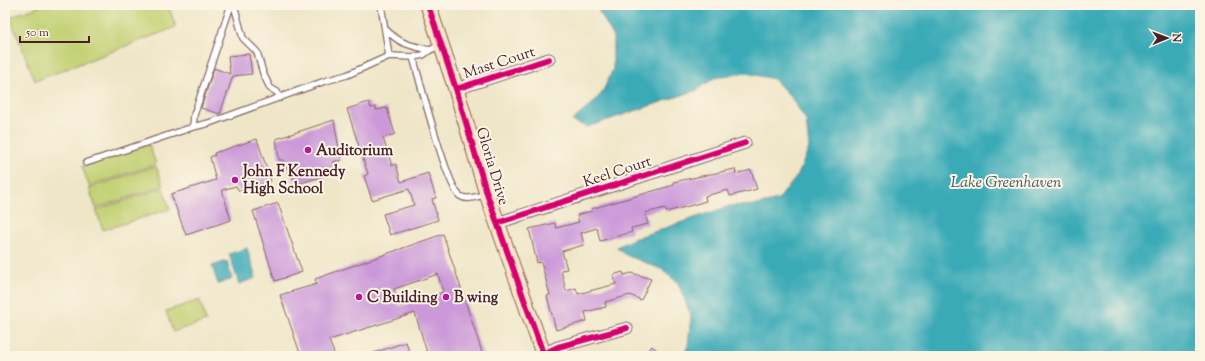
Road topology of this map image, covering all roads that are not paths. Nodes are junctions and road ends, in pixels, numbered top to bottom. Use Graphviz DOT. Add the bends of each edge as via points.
graph roads {
  1 [pos="230,5"];
  2 [pos="234,5"];
  3 [pos="381,5"];
  4 [pos="428,5"];
  5 [pos="386,30"];
  6 [pos="436,47"];
  7 [pos="388,56"];
  8 [pos="413,57"];
  9 [pos="549,59"];
  10 [pos="456,89"];
  11 [pos="280,98"];
  12 [pos="193,127"];
  13 [pos="745,143"];
  14 [pos="86,163"];
  15 [pos="487,194"];
  16 [pos="497,223"];
  17 [pos="627,328"];
  18 [pos="544,355"];
  1 -- 12 [label="lane" via="194,116"];
  2 -- 11 [label="lane" via="243,38 257,52 262,73 270,88 277,92"];
  3 -- 5 [label="lane"];
  4 -- 6 [label="street, Gloria Drive"];
  5 -- 6 [label="lane" via="409,46"];
  5 -- 7 [label="lane"];
  6 -- 8 [label="lane" via="423,55"];
  6 -- 10 [label="street, Gloria Drive"];
  7 -- 8 [label="lane"];
  7 -- 11 [label="lane" via="347,75"];
  8 -- 15 [label="lane" via="454,188 459,195 467,199"];
  9 -- 10 [label="street, Mast Court"];
  10 -- 15 [label="street, Gloria Drive"];
  11 -- 12 [label="lane"];
  12 -- 14 [label="lane"];
  13 -- 16 [label="street, Keel Court"];
  15 -- 16 [label="street, Gloria Drive"];
  16 -- 18 [label="street, Gloria Drive"];
  17 -- 18 [label="street" via="558,347"];
}
